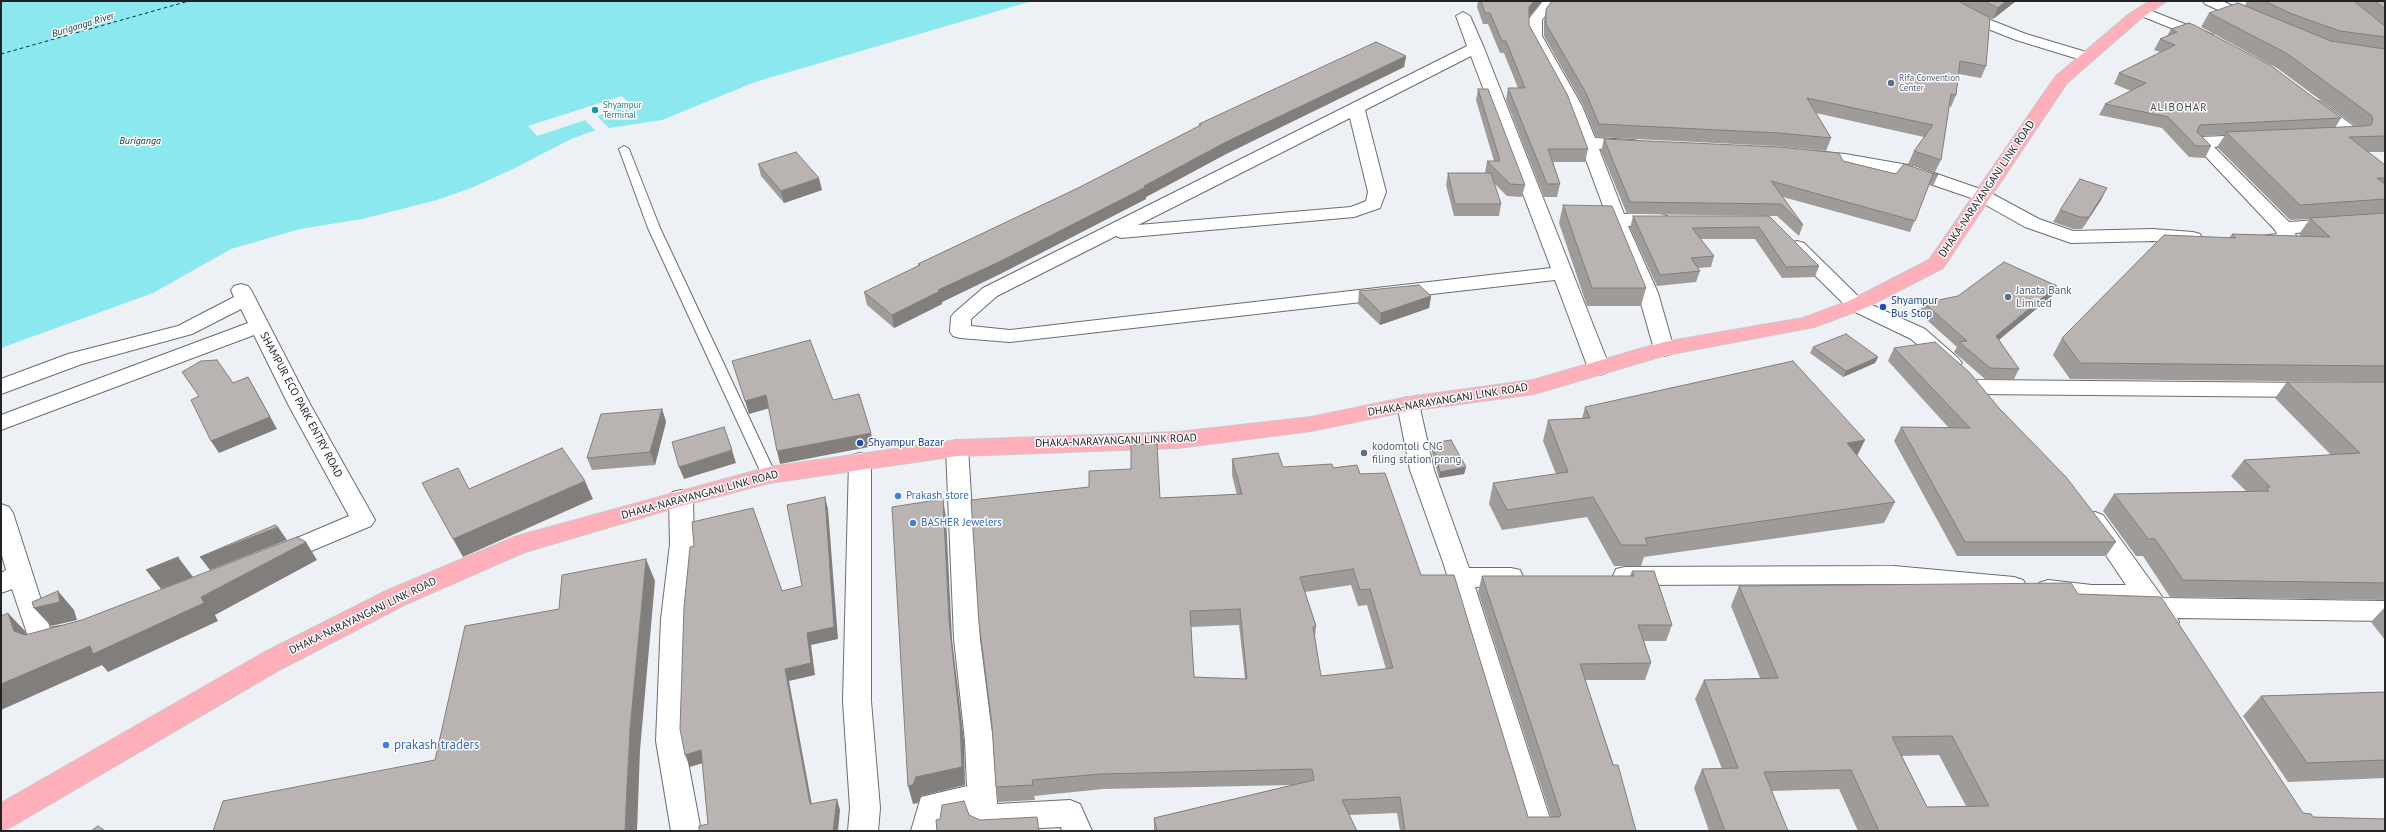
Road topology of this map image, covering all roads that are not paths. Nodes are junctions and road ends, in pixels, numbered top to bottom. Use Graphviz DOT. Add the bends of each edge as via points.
graph roads {
  1 [pos="1550,1"];
  2 [pos="1942,1"];
  3 [pos="2160,1"];
  4 [pos="2210,1"];
  5 [pos="2144,12"];
  6 [pos="1463,16"];
  7 [pos="2264,26"];
  8 [pos="2221,45"];
  9 [pos="1476,48"];
  10 [pos="2088,57"];
  11 [pos="2300,94"];
  12 [pos="1356,108"];
  13 [pos="2324,137"];
  14 [pos="2262,139"];
  15 [pos="1588,143"];
  16 [pos="1648,146"];
  17 [pos="624,149"];
  18 [pos="1798,154"];
  19 [pos="1983,196"];
  20 [pos="1618,220"];
  21 [pos="1679,220"];
  22 [pos="2385,220"];
  23 [pos="2284,228"];
  24 [pos="1783,232"];
  25 [pos="1111,233"];
  26 [pos="2209,238"];
  27 [pos="2240,240"];
  28 [pos="1562,273"];
  29 [pos="1856,305"];
  30 [pos="260,326"];
  31 [pos="1664,349"];
  32 [pos="1599,368"];
  33 [pos="1979,387"];
  34 [pos="1,388"];
  35 [pos="2327,390"];
  36 [pos="1408,404"];
  37 [pos="1996,410"];
  38 [pos="1,423"];
  39 [pos="957,448"];
  40 [pos="860,461"];
  41 [pos="769,475"];
  42 [pos="681,498"];
  43 [pos="2080,501"];
  44 [pos="1,513"];
  45 [pos="257,564"];
  46 [pos="1531,577"];
  47 [pos="1602,577"];
  48 [pos="1460,578"];
  49 [pos="11,579"];
  50 [pos="2152,601"];
  51 [pos="2385,611"];
  52 [pos="81,631"];
  53 [pos="2178,641"];
  54 [pos="982,796"];
  55 [pos="1,818"];
  56 [pos="686,831"];
  57 [pos="863,831"];
  58 [pos="926,831"];
  59 [pos="1077,831"];
  60 [pos="1539,831"];
  1 -- 15 [label="street" via="1535,20 1536,36 1574,106"];
  2 -- 10 [label="street" via="1983,22 2021,37"];
  3 -- 5 [label="highway, DHAKA-NARAYANGANJ LINK ROAD"];
  4 -- 7 [label="street"];
  5 -- 8 [label="street" via="2194,31"];
  5 -- 10 [label="highway, DHAKA-NARAYANGANJ LINK ROAD" via="2134,17"];
  6 -- 9 [label="street"];
  9 -- 12 [label="street"];
  9 -- 28 [label="street"];
  10 -- 19 [label="highway, DHAKA-NARAYANGANJ LINK ROAD" via="2061,80"];
  11 -- 13 [label="street" via="2354,135"];
  12 -- 25 [label="street"];
  12 -- 25 [label="street" via="1377,192 1374,204 1354,212"];
  14 -- 23 [label="street" via="2200,142"];
  15 -- 16 [label="street"];
  15 -- 20 [label="street"];
  17 -- 41 [label="lane" via="654,228"];
  18 -- 19 [label="street" via="1908,170"];
  19 -- 26 [label="street" via="2032,223 2071,237 2153,235"];
  19 -- 29 [label="highway, DHAKA-NARAYANGANJ LINK ROAD" via="1936,264"];
  20 -- 21 [label="street"];
  20 -- 31 [label="street" via="1648,292"];
  22 -- 23 [label="street"];
  23 -- 27 [label="street" via="2288,239 2264,242"];
  24 -- 29 [label="street"];
  25 -- 28 [label="street" via="990,292 961,317 960,332 1010,336"];
  28 -- 32 [label="street"];
  29 -- 31 [label="highway, DHAKA-NARAYANGANJ LINK ROAD" via="1807,323"];
  29 -- 33 [label="street" via="1918,334"];
  30 -- 34 [label="street, SHAMPUR ECO PARK ENTRY ROAD" via="243,294 185,330 75,359"];
  30 -- 38 [label="street"];
  30 -- 45 [label="street, SHAMPUR ECO PARK ENTRY ROAD" via="300,406 363,520"];
  31 -- 32 [label="highway, DHAKA-NARAYANGANJ LINK ROAD"];
  32 -- 36 [label="highway, DHAKA-NARAYANGANJ LINK ROAD" via="1534,387"];
  33 -- 35 [label="street"];
  33 -- 37 [label="street"];
  36 -- 39 [label="highway, DHAKA-NARAYANGANJ LINK ROAD" via="1311,424 1178,440"];
  36 -- 48 [label="street" via="1422,470"];
  39 -- 40 [label="highway, DHAKA-NARAYANGANJ LINK ROAD"];
  39 -- 54 [label="street" via="967,639 979,741"];
  40 -- 41 [label="highway, DHAKA-NARAYANGANJ LINK ROAD"];
  40 -- 57 [label="street" via="857,701 865,808"];
  41 -- 42 [label="highway, DHAKA-NARAYANGANJ LINK ROAD"];
  42 -- 55 [label="highway, DHAKA-NARAYANGANJ LINK ROAD" via="517,545 395,598 272,662"];
  42 -- 56 [label="street" via="682,544 674,618 670,741"];
  43 -- 50 [label="street" via="2107,535"];
  44 -- 49 [label="street"];
  46 -- 48 [label="street"];
  47 -- 50 [label="street" via="1894,575"];
  48 -- 60 [label="street"];
  49 -- 52 [label="street" via="41,641"];
  50 -- 51 [label="street"];
  50 -- 53 [label="street"];
  54 -- 58 [label="street" via="931,806"];
  54 -- 59 [label="street" via="983,818 1070,813"];
}
